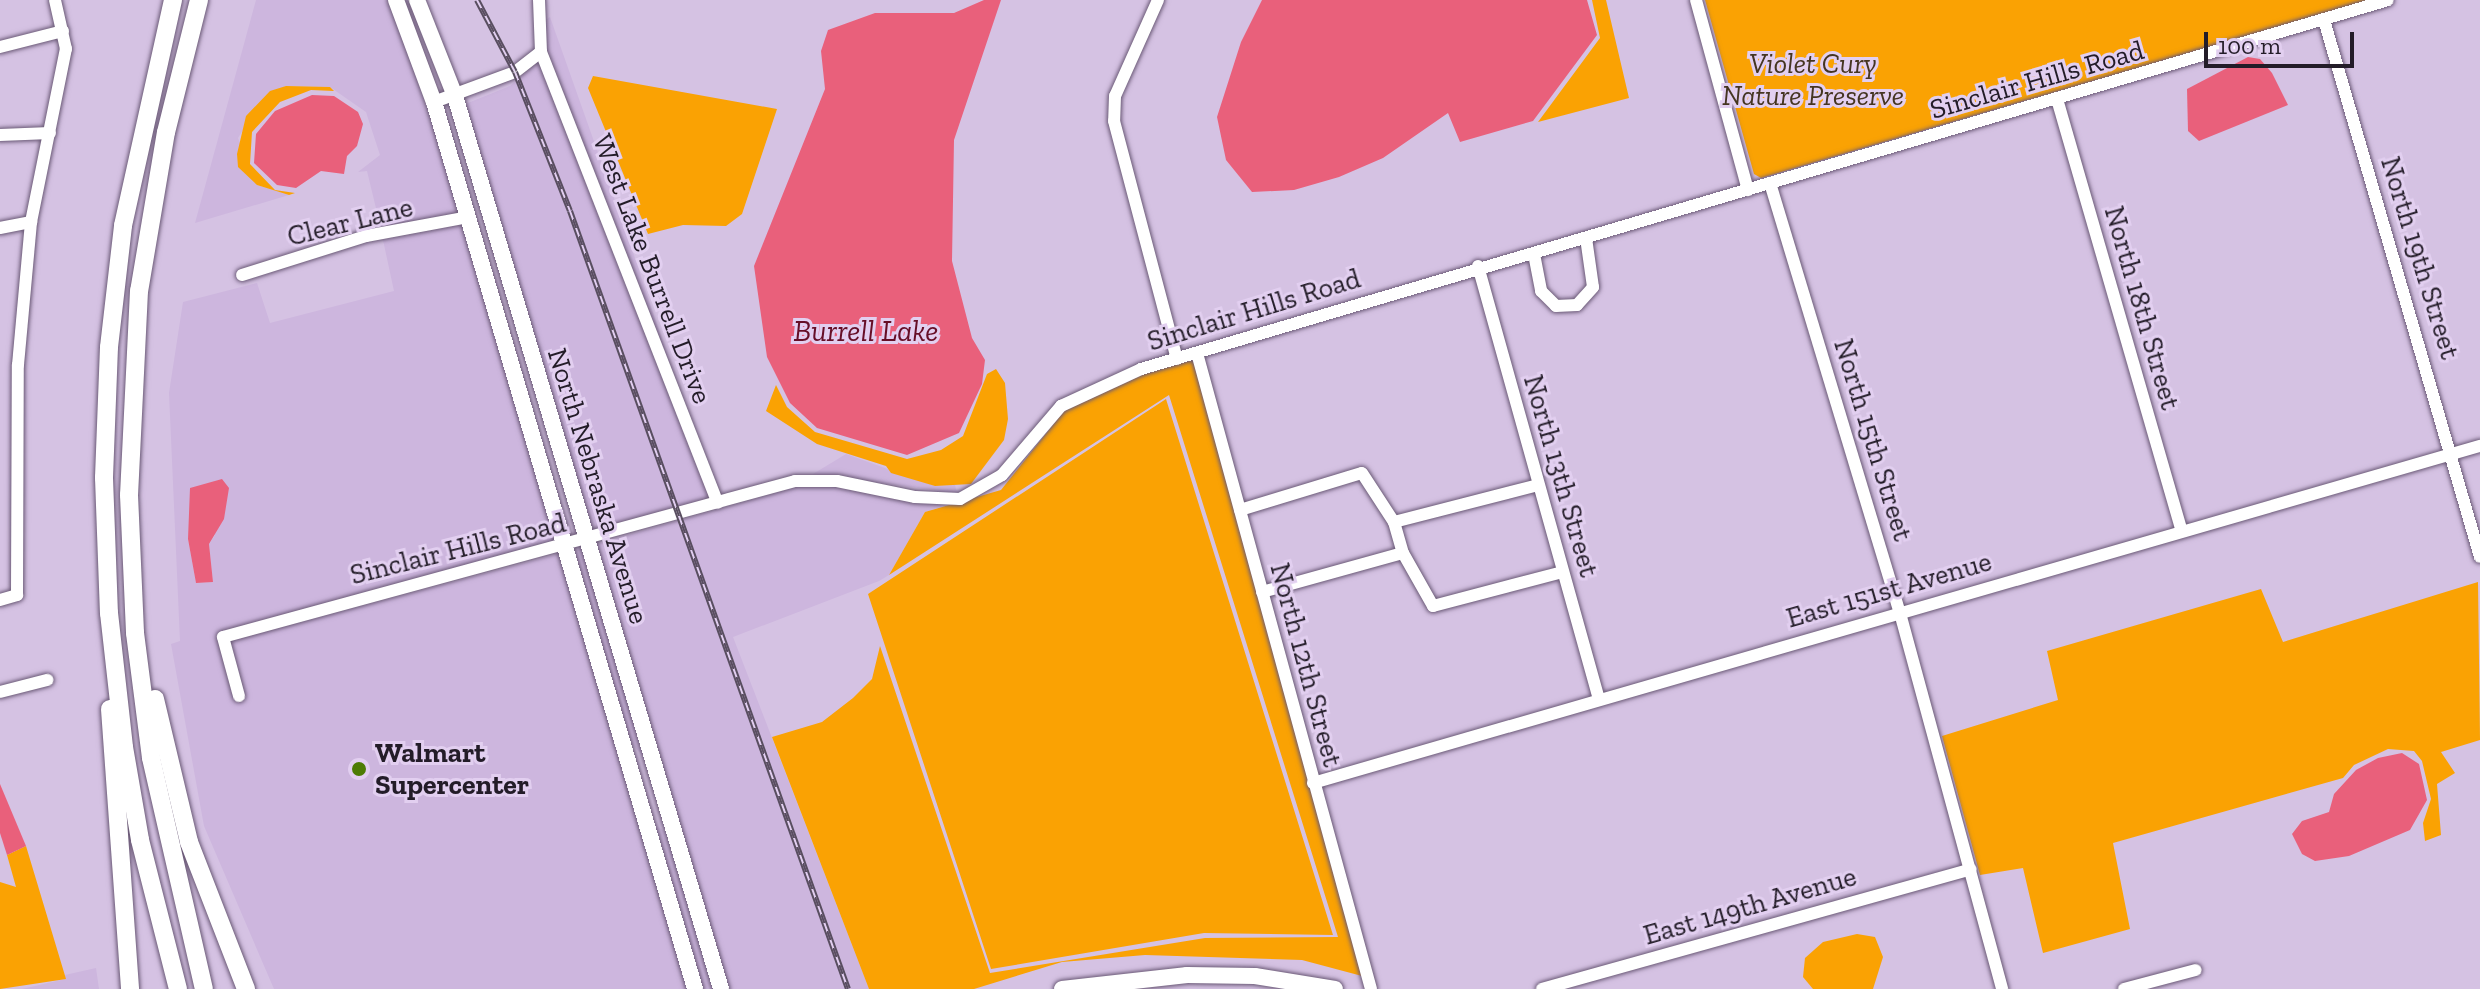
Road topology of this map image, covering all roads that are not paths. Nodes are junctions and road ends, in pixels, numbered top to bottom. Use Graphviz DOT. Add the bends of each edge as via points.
graph roads {
  1 [pos="55,0"];
  2 [pos="173,0"];
  3 [pos="199,0"];
  4 [pos="396,0"];
  5 [pos="417,0"];
  6 [pos="539,0"];
  7 [pos="1158,0"];
  8 [pos="1696,0"];
  9 [pos="2388,0"];
  10 [pos="2324,20"];
  11 [pos="63,31"];
  12 [pos="0,47"];
  13 [pos="541,52"];
  14 [pos="455,96"];
  15 [pos="2057,99"];
  16 [pos="434,102"];
  17 [pos="50,133"];
  18 [pos="0,135"];
  19 [pos="1770,183"];
  20 [pos="1748,190"];
  21 [pos="469,217"];
  22 [pos="31,222"];
  23 [pos="0,228"];
  24 [pos="1586,238"];
  25 [pos="1534,254"];
  26 [pos="1478,266"];
  27 [pos="242,275"];
  28 [pos="517,307"];
  29 [pos="504,335"];
  30 [pos="1197,353"];
  31 [pos="1177,359"];
  32 [pos="555,432"];
  33 [pos="2480,446"];
  34 [pos="2454,454"];
  35 [pos="1538,485"];
  36 [pos="718,503"];
  37 [pos="1240,510"];
  38 [pos="1394,522"];
  39 [pos="2181,530"];
  40 [pos="587,541"];
  41 [pos="566,547"];
  42 [pos="1403,553"];
  43 [pos="2480,557"];
  44 [pos="1563,572"];
  45 [pos="1262,592"];
  46 [pos="0,600"];
  47 [pos="1900,613"];
  48 [pos="135,633"];
  49 [pos="113,662"];
  50 [pos="47,680"];
  51 [pos="0,692"];
  52 [pos="239,696"];
  53 [pos="1599,699"];
  54 [pos="626,745"];
  55 [pos="1313,783"];
  56 [pos="673,827"];
  57 [pos="1971,869"];
  58 [pos="2196,970"];
  59 [pos="130,989"];
  60 [pos="178,989"];
  61 [pos="204,989"];
  62 [pos="246,989"];
  63 [pos="695,989"];
  64 [pos="721,989"];
  65 [pos="1062,989"];
  66 [pos="1335,989"];
  67 [pos="1371,989"];
  68 [pos="1542,989"];
  69 [pos="2002,989"];
  70 [pos="2124,989"];
  1 -- 11 [label="street"];
  2 -- 49 [label="highway" via="133,166 111,331 104,478"];
  3 -- 48 [label="highway" via="166,132 139,291 130,451"];
  4 -- 16 [label="main road, North Nebraska Avenue"];
  5 -- 14 [label="main road, North Nebraska Avenue"];
  6 -- 13 [label="street, West Lake Burrell Drive"];
  7 -- 31 [label="street" via="1115,96 1114,121"];
  8 -- 20 [label="street"];
  9 -- 10 [label="street, Sinclair Hills Road"];
  10 -- 15 [label="street, Sinclair Hills Road"];
  10 -- 34 [label="street, North 19th Street"];
  11 -- 12 [label="street"];
  11 -- 17 [label="street" via="66,49"];
  13 -- 14 [label="street" via="515,72"];
  13 -- 36 [label="street, West Lake Burrell Drive"];
  14 -- 16 [label="street"];
  14 -- 28 [label="main road, North Nebraska Avenue"];
  15 -- 19 [label="street, Sinclair Hills Road"];
  15 -- 39 [label="street, North 18th Street"];
  16 -- 21 [label="main road, North Nebraska Avenue"];
  17 -- 18 [label="street"];
  17 -- 22 [label="street"];
  19 -- 20 [label="street, Sinclair Hills Road"];
  19 -- 47 [label="street, North 15th Street"];
  20 -- 24 [label="street, Sinclair Hills Road"];
  21 -- 27 [label="street, Clear Lane" via="366,236"];
  21 -- 28 [label="main road" via="483,230 504,299"];
  21 -- 29 [label="main road, North Nebraska Avenue"];
  22 -- 23 [label="street"];
  22 -- 46 [label="street" via="18,365 17,595"];
  24 -- 25 [label="street, Sinclair Hills Road"];
  24 -- 25 [label="street" via="1593,287 1577,305 1556,306 1541,291"];
  25 -- 26 [label="street, Sinclair Hills Road"];
  26 -- 30 [label="street, Sinclair Hills Road"];
  26 -- 35 [label="street, North 13th Street"];
  28 -- 32 [label="main road, North Nebraska Avenue"];
  29 -- 32 [label="main road" via="519,351 538,409"];
  29 -- 41 [label="main road, North Nebraska Avenue"];
  30 -- 31 [label="street, Sinclair Hills Road"];
  30 -- 37 [label="street, North 12th Street"];
  31 -- 36 [label="street, Sinclair Hills Road" via="1102,384 1061,406 1002,475 960,499 937,500 816,480"];
  32 -- 40 [label="main road, North Nebraska Avenue"];
  33 -- 34 [label="street, East 151st Avenue"];
  34 -- 39 [label="street, East 151st Avenue"];
  34 -- 43 [label="street, North 19th Street"];
  35 -- 38 [label="street"];
  35 -- 44 [label="street, North 13th Street"];
  36 -- 40 [label="street, Sinclair Hills Road"];
  37 -- 38 [label="street" via="1362,473"];
  37 -- 45 [label="street, North 12th Street"];
  38 -- 42 [label="street"];
  39 -- 47 [label="street, East 151st Avenue"];
  40 -- 41 [label="street, Sinclair Hills Road"];
  40 -- 56 [label="main road, North Nebraska Avenue"];
  41 -- 52 [label="street, Sinclair Hills Road" via="223,637"];
  41 -- 54 [label="main road, North Nebraska Avenue"];
  42 -- 44 [label="street" via="1433,606"];
  42 -- 45 [label="street"];
  44 -- 53 [label="street, North 13th Street"];
  45 -- 55 [label="street, North 12th Street"];
  47 -- 53 [label="street, East 151st Avenue"];
  47 -- 57 [label="street, North 15th Street"];
  48 -- 61 [label="highway" via="159,808"];
  48 -- 62 [label="highway" via="189,842"];
  49 -- 59 [label="highway" via="109,742"];
  49 -- 60 [label="highway" via="140,840"];
  50 -- 51 [label="street"];
  53 -- 55 [label="street, East 151st Avenue"];
  54 -- 56 [label="main road" via="638,757 656,818 666,828"];
  54 -- 63 [label="main road, North Nebraska Avenue"];
  55 -- 67 [label="street, North 12th Street"];
  56 -- 64 [label="main road, North Nebraska Avenue"];
  57 -- 68 [label="street, East 149th Avenue"];
  57 -- 69 [label="street, North 15th Street"];
  58 -- 70 [label="street"];
  65 -- 66 [label="main road" via="1187,975 1255,976"];
}
